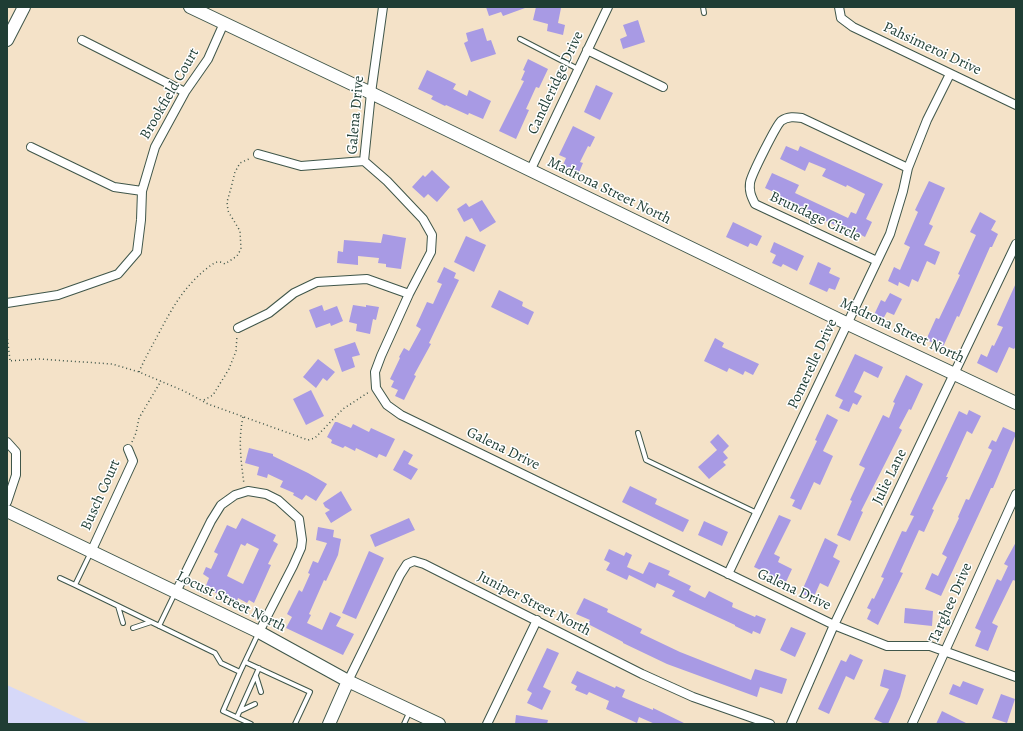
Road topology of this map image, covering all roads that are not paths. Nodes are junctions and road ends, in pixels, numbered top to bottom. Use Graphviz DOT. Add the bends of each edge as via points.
graph roads {
  1 [pos="24,7"];
  2 [pos="190,7"];
  3 [pos="380,7"];
  4 [pos="608,7"];
  5 [pos="703,7"];
  6 [pos="839,10"];
  7 [pos="704,13"];
  8 [pos="224,23"];
  9 [pos="520,39"];
  10 [pos="7,40"];
  11 [pos="82,40"];
  12 [pos="587,50"];
  13 [pos="578,69"];
  14 [pos="950,74"];
  15 [pos="663,87"];
  16 [pos="185,92"];
  17 [pos="371,93"];
  18 [pos="1016,105"];
  19 [pos="31,147"];
  20 [pos="258,154"];
  21 [pos="364,160"];
  22 [pos="908,168"];
  23 [pos="530,171"];
  24 [pos="142,190"];
  25 [pos="1016,244"];
  26 [pos="877,262"];
  27 [pos="409,294"];
  28 [pos="7,303"];
  29 [pos="848,324"];
  30 [pos="238,328"];
  31 [pos="955,374"];
  32 [pos="1016,403"];
  33 [pos="638,433"];
  34 [pos="7,442"];
  35 [pos="128,449"];
  36 [pos="1016,494"];
  37 [pos="7,502"];
  38 [pos="7,511"];
  39 [pos="758,514"];
  40 [pos="91,552"];
  41 [pos="728,574"];
  42 [pos="60,578"];
  43 [pos="75,585"];
  44 [pos="176,592"];
  45 [pos="118,606"];
  46 [pos="537,620"];
  47 [pos="151,622"];
  48 [pos="123,623"];
  49 [pos="834,625"];
  50 [pos="159,626"];
  51 [pos="133,628"];
  52 [pos="259,632"];
  53 [pos="945,651"];
  54 [pos="245,662"];
  55 [pos="259,668"];
  56 [pos="240,672"];
  57 [pos="256,676"];
  58 [pos="1016,677"];
  59 [pos="348,681"];
  60 [pos="260,692"];
  61 [pos="255,704"];
  62 [pos="410,710"];
  63 [pos="240,711"];
  64 [pos="237,717"];
  65 [pos="251,724"];
  66 [pos="295,724"];
  67 [pos="329,724"];
  68 [pos="404,724"];
  69 [pos="439,724"];
  70 [pos="487,724"];
  71 [pos="770,724"];
  72 [pos="791,724"];
  73 [pos="912,724"];
  1 -- 10 [label="street"];
  2 -- 8 [label="street, Madrona Street North"];
  3 -- 17 [label="street, Galena Drive"];
  4 -- 12 [label="street, Candleridge Drive"];
  5 -- 7 [label="lane"];
  6 -- 14 [label="street, Pahsimeroi Drive" via="841,18 853,27"];
  8 -- 16 [label="street, Brookfield Court" via="208,59"];
  8 -- 17 [label="street, Madrona Street North"];
  9 -- 13 [label="lane"];
  11 -- 16 [label="street"];
  12 -- 13 [label="street, Candleridge Drive"];
  12 -- 15 [label="street"];
  13 -- 23 [label="street, Candleridge Drive"];
  14 -- 18 [label="street, Pahsimeroi Drive"];
  14 -- 22 [label="street, Pomerelle Drive" via="927,120"];
  16 -- 24 [label="street, Brookfield Court" via="155,147"];
  17 -- 21 [label="street, Galena Drive"];
  17 -- 23 [label="street, Madrona Street North"];
  19 -- 24 [label="street" via="114,186"];
  20 -- 21 [label="street" via="301,166"];
  21 -- 27 [label="street, Galena Drive" via="423,219 432,235 430,252"];
  22 -- 26 [label="street, Pomerelle Drive" via="890,234"];
  22 -- 26 [label="street, Brundage Circle" via="802,118 790,117 781,121 774,130 750,182 750,193 755,204"];
  23 -- 29 [label="street, Madrona Street North"];
  24 -- 28 [label="street, Brookfield Court" via="137,252 118,274 58,295"];
  25 -- 31 [label="street, Julie Lane"];
  26 -- 29 [label="street, Pomerelle Drive"];
  27 -- 30 [label="street" via="367,279 317,282 294,292 269,312"];
  27 -- 41 [label="street, Galena Drive" via="375,372 376,388 387,405 401,415"];
  29 -- 31 [label="street, Madrona Street North"];
  29 -- 39 [label="street, Pomerelle Drive"];
  31 -- 32 [label="street, Madrona Street North"];
  31 -- 49 [label="street, Julie Lane"];
  33 -- 39 [label="lane" via="646,460"];
  34 -- 37 [label="street" via="16,452 16,475"];
  35 -- 40 [label="street, Busch Court" via="133,460"];
  36 -- 53 [label="street, Targhee Drive"];
  38 -- 40 [label="street, Locust Street North"];
  39 -- 41 [label="street, Pomerelle Drive"];
  40 -- 43 [label="lane"];
  40 -- 44 [label="street, Locust Street North"];
  41 -- 49 [label="street, Galena Drive"];
  42 -- 43 [label="lane"];
  43 -- 45 [label="lane"];
  44 -- 50 [label="lane"];
  44 -- 52 [label="street, Locust Street North"];
  44 -- 52 [label="street" via="221,505 235,495 248,491 266,494 278,500 299,519 302,540 293,566"];
  45 -- 47 [label="lane"];
  45 -- 48 [label="lane"];
  46 -- 59 [label="street, Juniper Street North" via="414,561 407,564 400,575"];
  46 -- 70 [label="street"];
  46 -- 71 [label="street, Juniper Street North" via="693,697"];
  47 -- 50 [label="lane"];
  47 -- 51 [label="lane"];
  49 -- 53 [label="street, Galena Drive" via="887,646 930,646"];
  49 -- 72 [label="street, Julie Lane"];
  50 -- 56 [label="lane" via="215,653 221,663"];
  52 -- 54 [label="lane"];
  52 -- 59 [label="street, Locust Street North"];
  53 -- 58 [label="street, Galena Drive"];
  53 -- 73 [label="street, Targhee Drive"];
  54 -- 55 [label="lane"];
  54 -- 56 [label="lane"];
  55 -- 57 [label="lane"];
  55 -- 66 [label="lane" via="310,692"];
  56 -- 64 [label="lane" via="223,711"];
  57 -- 60 [label="lane"];
  57 -- 63 [label="lane"];
  59 -- 62 [label="street, Locust Street North"];
  59 -- 67 [label="street"];
  61 -- 63 [label="lane"];
  62 -- 68 [label="lane"];
  62 -- 69 [label="street, Locust Street North"];
  63 -- 64 [label="lane"];
  64 -- 65 [label="lane"];
}
